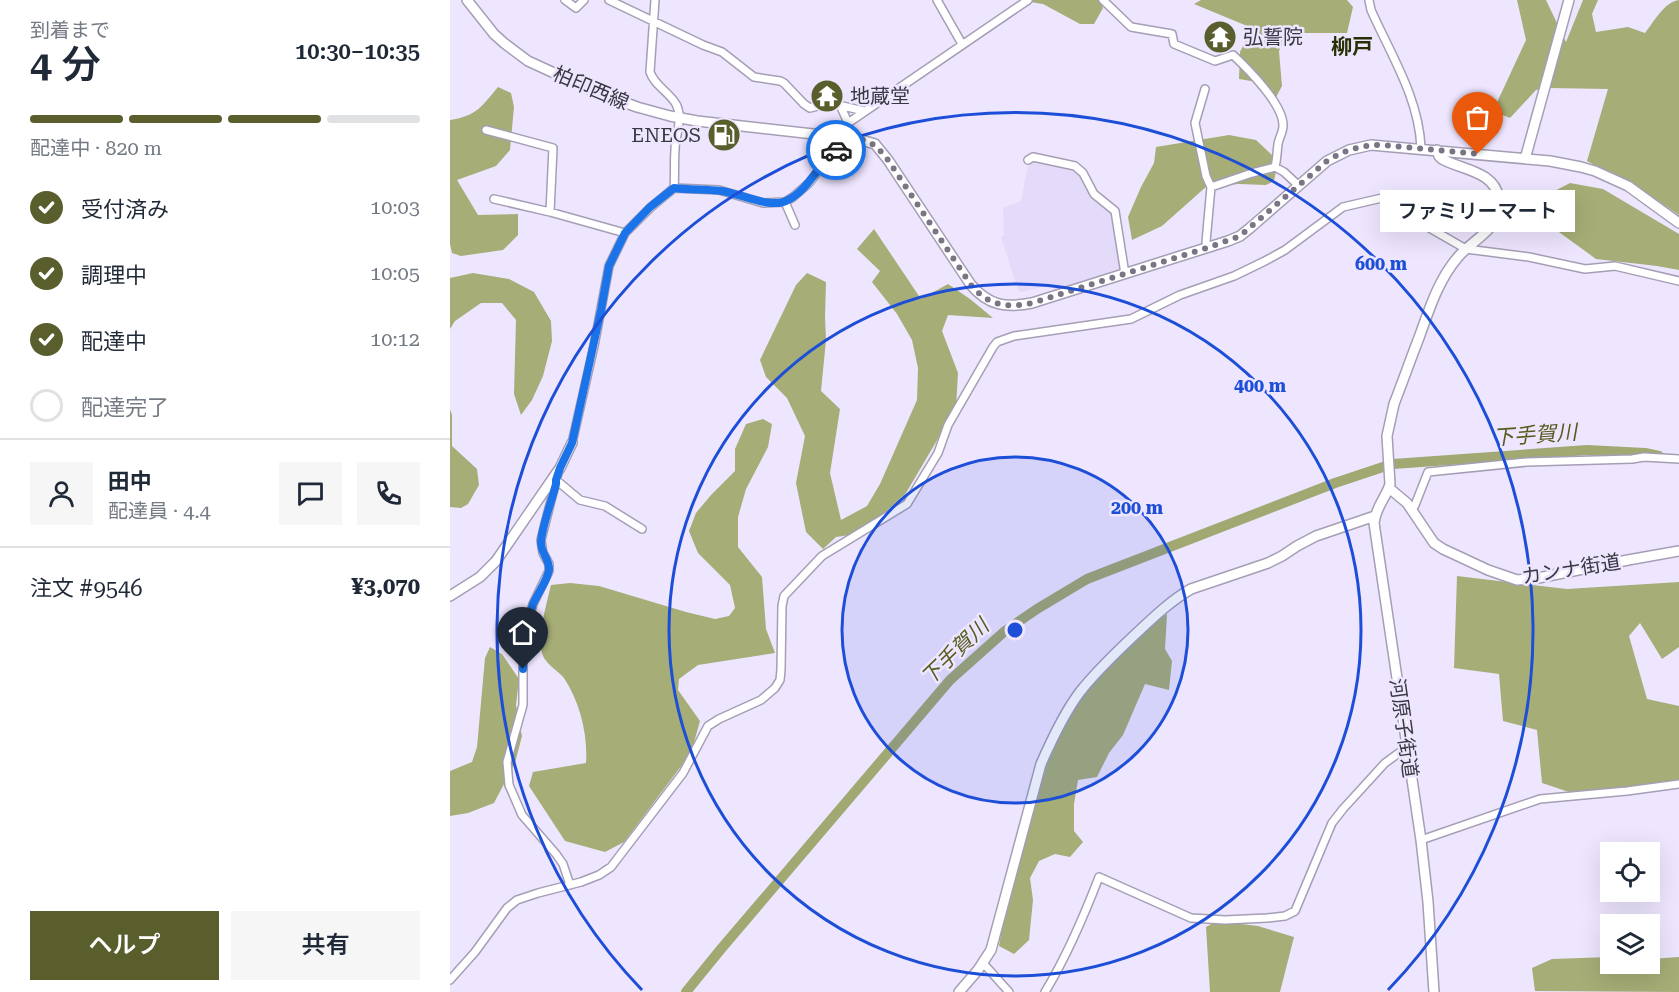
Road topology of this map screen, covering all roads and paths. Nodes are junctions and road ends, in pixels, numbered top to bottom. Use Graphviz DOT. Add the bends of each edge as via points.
graph roads {
  1 [pos="467,0"];
  2 [pos="566,0"];
  3 [pos="585,0"];
  4 [pos="609,0"];
  5 [pos="655,0"];
  6 [pos="937,0"];
  7 [pos="1028,0"];
  8 [pos="1103,0"];
  9 [pos="1370,0"];
  10 [pos="1569,0"];
  11 [pos="654,20"];
  12 [pos="962,44"];
  13 [pos="1205,89"];
  14 [pos="841,107"];
  15 [pos="864,111"];
  16 [pos="680,118"];
  17 [pos="848,123"];
  18 [pos="486,130"];
  19 [pos="849,137"];
  20 [pos="1421,148"];
  21 [pos="1437,150"];
  22 [pos="1525,159"];
  23 [pos="1028,160"];
  24 [pos="1275,167"];
  25 [pos="1298,185"];
  26 [pos="1211,187"];
  27 [pos="674,188"];
  28 [pos="494,199"];
  29 [pos="785,202"];
  30 [pos="550,212"];
  31 [pos="1679,223"];
  32 [pos="795,225"];
  33 [pos="625,233"];
  34 [pos="1207,248"];
  35 [pos="1466,249"];
  36 [pos="1125,274"];
  37 [pos="1679,281"];
  38 [pos="572,443"];
  39 [pos="1679,459"];
  40 [pos="554,479"];
  41 [pos="1389,488"];
  42 [pos="1412,510"];
  43 [pos="1375,516"];
  44 [pos="642,529"];
  45 [pos="1679,551"];
  46 [pos="450,596"];
  47 [pos="1407,747"];
  48 [pos="1679,784"];
  49 [pos="1421,840"];
  50 [pos="570,885"];
  51 [pos="983,963"];
  52 [pos="450,980"];
  53 [pos="959,992"];
  54 [pos="1009,992"];
  55 [pos="1044,992"];
  56 [pos="1434,992"];
  1 -- 16 [label="street, 柏印西線" via="494,34 528,61 614,99"];
  2 -- 3 [label="street" via="576,9"];
  4 -- 11 [label="street"];
  5 -- 11 [label="street"];
  6 -- 12 [label="street"];
  7 -- 12 [label="street"];
  8 -- 24 [label="street" via="1131,27 1172,34 1174,44 1215,61 1233,55 1252,73 1277,105 1283,123"];
  9 -- 20 [label="street" via="1371,10 1412,98"];
  10 -- 22 [label="street"];
  11 -- 14 [label="street" via="722,52 754,77 784,83 810,108 830,103"];
  11 -- 16 [label="street" via="651,75 675,103"];
  12 -- 15 [label="street"];
  13 -- 26 [label="street" via="1194,123"];
  14 -- 15 [label="street"];
  14 -- 17 [label="street"];
  15 -- 17 [label="street"];
  16 -- 19 [label="street, 柏印西線"];
  16 -- 27 [label="street" via="674,152"];
  17 -- 19 [label="street"];
  18 -- 30 [label="street" via="553,148"];
  19 -- 29 [label="street" via="808,183"];
  19 -- 36 [label="street, 柏印西線" via="867,141 881,151 965,278 992,302 1009,306 1032,303"];
  20 -- 21 [label="street, 柏印西線"];
  20 -- 25 [label="street, 柏印西線" via="1371,145 1350,150 1327,161"];
  21 -- 22 [label="street, 柏印西線"];
  21 -- 35 [label="street" via="1442,159 1488,179 1497,194 1497,218"];
  22 -- 31 [label="street, 柏印西線" via="1595,171 1628,186"];
  23 -- 36 [label="street" via="1033,157 1080,169 1094,194 1115,212"];
  24 -- 25 [label="street"];
  24 -- 26 [label="street"];
  25 -- 34 [label="street, 柏印西線" via="1240,236"];
  26 -- 34 [label="street"];
  27 -- 29 [label="street" via="729,192 763,203"];
  27 -- 33 [label="street"];
  28 -- 30 [label="street"];
  29 -- 32 [label="street"];
  30 -- 33 [label="street"];
  33 -- 38 [label="street" via="609,266"];
  34 -- 36 [label="street, 柏印西線"];
  35 -- 37 [label="street" via="1586,269 1615,266"];
  35 -- 41 [label="street" via="1434,296 1394,404 1388,436"];
  35 -- 50 [label="street" via="1426,226 1391,198 1363,201 1343,207 1265,261 1131,319 1025,334 997,342 907,504 822,556 784,596 781,670 775,688 761,700 708,726 683,773 618,859 599,875"];
  38 -- 40 [label="street"];
  39 -- 42 [label="street" via="1527,462 1428,472"];
  40 -- 44 [label="street" via="580,500 605,506"];
  40 -- 46 [label="street" via="496,561 480,577"];
  40 -- 50 [label="street" via="541,540 549,571 533,604 525,634 523,705 507,762 509,785 522,815 563,864"];
  41 -- 42 [label="street, カンナ街道"];
  41 -- 43 [label="street"];
  42 -- 45 [label="street, カンナ街道" via="1434,543 1517,580"];
  43 -- 47 [label="street, 河原子街道"];
  43 -- 51 [label="street" via="1316,536 1268,563 1191,589 1168,604 1091,679 1052,738 1041,764 990,950"];
  47 -- 49 [label="street, 河原子街道"];
  47 -- 55 [label="street" via="1385,763 1332,824 1295,911 1267,918 1191,918 1099,877 1082,921"];
  48 -- 49 [label="street" via="1539,799"];
  49 -- 56 [label="street, 河原子街道"];
  50 -- 52 [label="street" via="517,900"];
  51 -- 53 [label="street"];
  51 -- 54 [label="street"];
}
